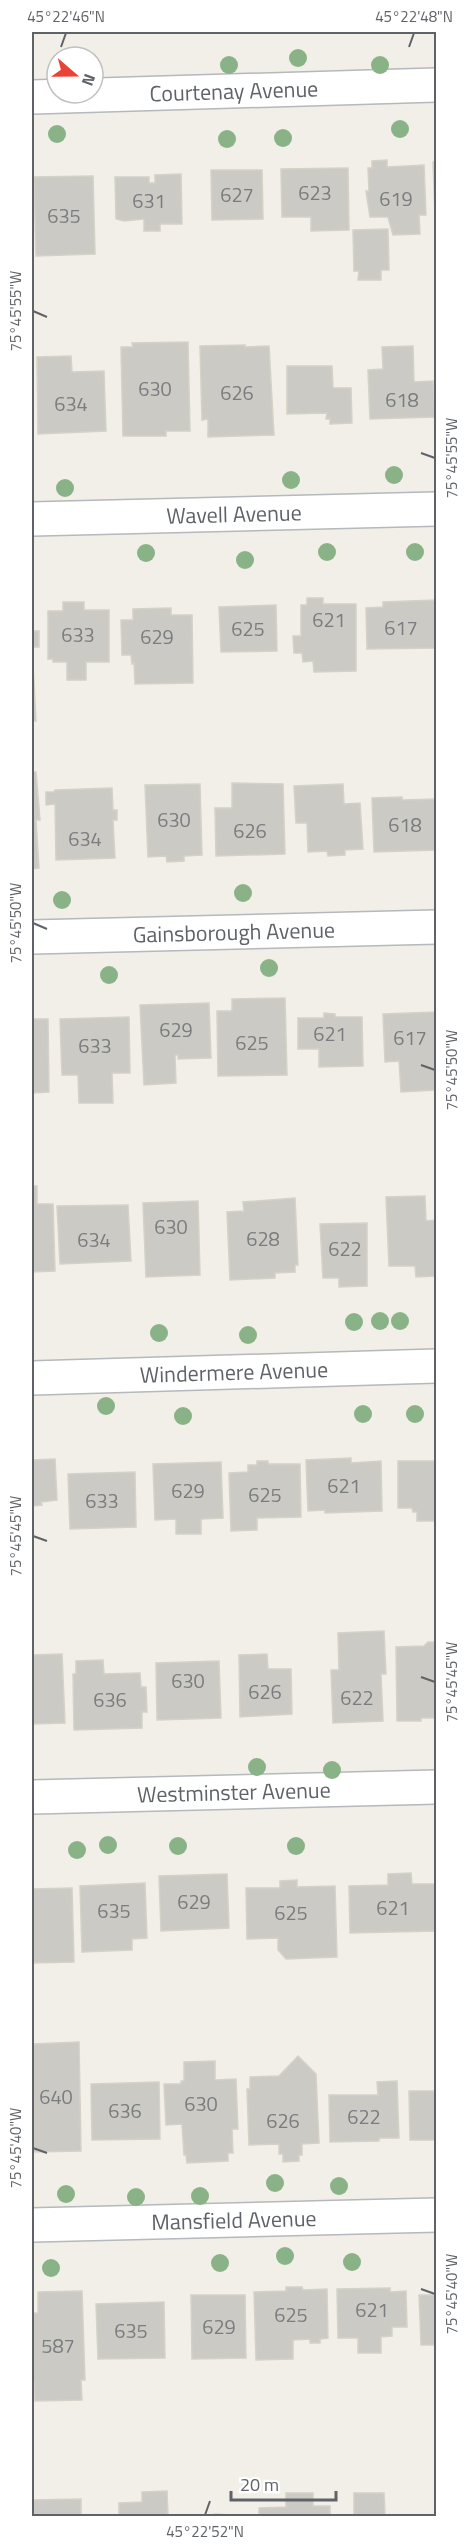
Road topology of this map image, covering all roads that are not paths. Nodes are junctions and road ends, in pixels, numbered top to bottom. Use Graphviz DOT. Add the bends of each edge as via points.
graph roads {
  1 [pos="436,85"];
  2 [pos="32,97"];
  3 [pos="436,509"];
  4 [pos="32,519"];
  5 [pos="436,927"];
  6 [pos="32,937"];
  7 [pos="436,1366"];
  8 [pos="32,1378"];
  9 [pos="436,1786"];
  10 [pos="32,1797"];
  11 [pos="436,2215"];
  12 [pos="32,2225"];
  1 -- 2 [label="street, Courtenay Avenue"];
  3 -- 4 [label="street, Wavell Avenue"];
  5 -- 6 [label="street, Gainsborough Avenue"];
  7 -- 8 [label="street, Windermere Avenue"];
  9 -- 10 [label="street, Westminster Avenue"];
  11 -- 12 [label="street, Mansfield Avenue"];
}
